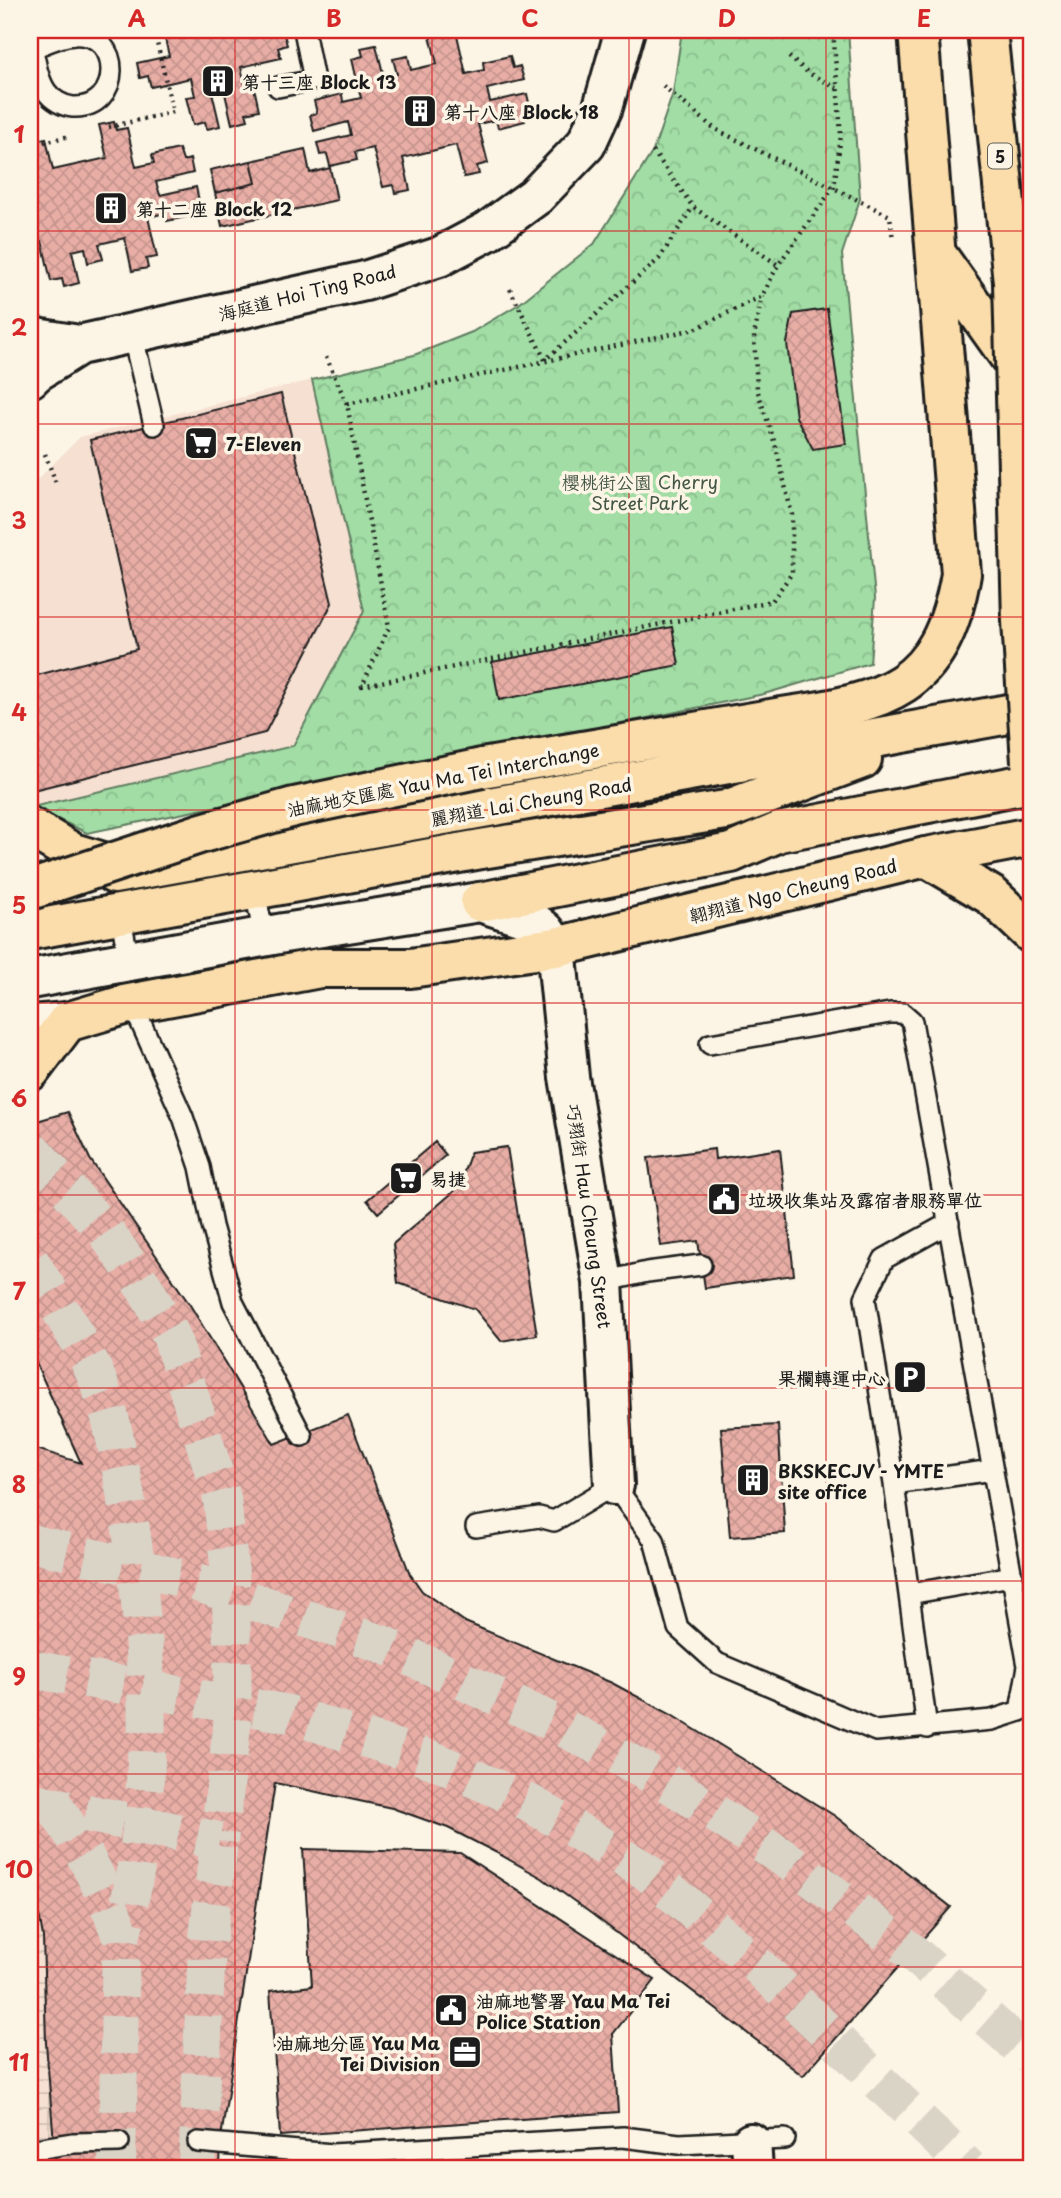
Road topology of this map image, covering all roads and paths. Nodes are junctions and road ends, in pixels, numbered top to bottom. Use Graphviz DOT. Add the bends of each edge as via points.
graph roads {
  1 [pos="304,30"];
  2 [pos="625,30"];
  3 [pos="833,30"];
  4 [pos="918,30"];
  5 [pos="987,30"];
  6 [pos="789,57"];
  7 [pos="663,86"];
  8 [pos="278,87"];
  9 [pos="837,89"];
  10 [pos="653,151"];
  11 [pos="834,187"];
  12 [pos="693,207"];
  13 [pos="893,240"];
  14 [pos="936,254"];
  15 [pos="778,265"];
  16 [pos="1013,282"];
  17 [pos="510,289"];
  18 [pos="762,296"];
  19 [pos="132,333"];
  20 [pos="30,337"];
  21 [pos="79,345"];
  22 [pos="326,357"];
  23 [pos="545,360"];
  24 [pos="1031,372"];
  25 [pos="31,376"];
  26 [pos="1031,387"];
  27 [pos="347,404"];
  28 [pos="154,425"];
  29 [pos="45,454"];
  30 [pos="56,483"];
  31 [pos="1031,710"];
  32 [pos="782,717"];
  33 [pos="938,726"];
  34 [pos="870,737"];
  35 [pos="1031,762"];
  36 [pos="1031,783"];
  37 [pos="726,810"];
  38 [pos="30,827"];
  39 [pos="779,832"];
  40 [pos="1031,837"];
  41 [pos="926,857"];
  42 [pos="134,871"];
  43 [pos="30,889"];
  44 [pos="254,891"];
  45 [pos="480,902"];
  46 [pos="121,918"];
  47 [pos="30,930"];
  48 [pos="1031,933"];
  49 [pos="264,937"];
  50 [pos="556,947"];
  51 [pos="129,961"];
  52 [pos="30,979"];
  53 [pos="132,1003"];
  54 [pos="48,1024"];
  55 [pos="710,1044"];
  56 [pos="30,1071"];
  57 [pos="948,1223"];
  58 [pos="701,1265"];
  59 [pos="603,1282"];
  60 [pos="302,1436"];
  61 [pos="993,1470"];
  62 [pos="894,1484"];
  63 [pos="614,1485"];
  64 [pos="476,1527"];
  65 [pos="1012,1576"];
  66 [pos="909,1594"];
  67 [pos="927,1728"];
  68 [pos="119,2142"];
  69 [pos="198,2142"];
  70 [pos="30,2150"];
  71 [pos="763,2150"];
  1 -- 8 [label="lane" via="314,80"];
  2 -- 19 [label="street, 海庭道 Hoi Ting Road" via="603,107 586,144 536,196 488,231 439,257 365,281"];
  3 -- 9 [label="path"];
  4 -- 14 [label="main road, 油麻地交匯處 Yau Ma Tei Interchange"];
  5 -- 16 [label="main road, 5"];
  6 -- 9 [label="path"];
  7 -- 11 [label="path" via="715,129"];
  9 -- 11 [label="path" via="841,135"];
  10 -- 12 [label="path"];
  11 -- 13 [label="path" via="890,216"];
  11 -- 15 [label="path"];
  12 -- 15 [label="path"];
  12 -- 23 [label="path" via="659,260"];
  14 -- 26 [label="main road"];
  14 -- 32 [label="main road, 油麻地交匯處 Yau Ma Tei Interchange" via="961,575 955,609 944,636 921,669 900,687 850,707"];
  15 -- 18 [label="path"];
  16 -- 24 [label="main road, 5, bridge"];
  16 -- 35 [label="main road, bridge" via="1022,621"];
  17 -- 23 [label="path"];
  18 -- 23 [label="path" via="695,329"];
  18 -- 27 [label="path" via="754,336 757,389 792,515 792,573 772,601 362,686 388,626"];
  19 -- 21 [label="street, 海庭道 Hoi Ting Road"];
  19 -- 28 [label="lane"];
  20 -- 21 [label="street, 海庭道 Hoi Ting Road"];
  21 -- 25 [label="street, 海庭道 Hoi Ting Road"];
  22 -- 27 [label="path"];
  23 -- 27 [label="path"];
  29 -- 30 [label="path"];
  31 -- 33 [label="main road, 麗翔道 Lai Cheung Road"];
  32 -- 34 [label="main road"];
  32 -- 43 [label="main road, 油麻地交匯處 Yau Ma Tei Interchange, bridge" via="482,768 294,807"];
  33 -- 34 [label="main road, 麗翔道 Lai Cheung Road"];
  33 -- 37 [label="main road" via="852,764"];
  34 -- 42 [label="main road, 麗翔道 Lai Cheung Road"];
  36 -- 39 [label="main road"];
  37 -- 39 [label="main road"];
  37 -- 47 [label="main road"];
  38 -- 42 [label="main road" via="73,853"];
  39 -- 45 [label="main road" via="731,853"];
  40 -- 41 [label="main road, 翺翔道 Ngo Cheung Road"];
  41 -- 48 [label="main road" via="992,896"];
  41 -- 50 [label="main road, 翺翔道 Ngo Cheung Road"];
  42 -- 43 [label="main road, 麗翔道 Lai Cheung Road"];
  44 -- 49 [label="lane"];
  45 -- 49 [label="street"];
  45 -- 50 [label="street" via="528,918"];
  46 -- 51 [label="lane"];
  49 -- 51 [label="street"];
  50 -- 53 [label="main road" via="410,968 320,968"];
  50 -- 59 [label="street, 巧翔街 Hau Cheung Street" via="568,1066"];
  51 -- 52 [label="street"];
  53 -- 54 [label="main road"];
  53 -- 60 [label="lane" via="200,1167 233,1302"];
  54 -- 56 [label="main road"];
  55 -- 57 [label="lane" via="903,1013 912,1021"];
  57 -- 61 [label="lane"];
  57 -- 62 [label="lane" via="884,1259 865,1297"];
  58 -- 59 [label="lane"];
  59 -- 63 [label="street, 巧翔街 Hau Cheung Street"];
  61 -- 62 [label="lane"];
  61 -- 65 [label="lane"];
  62 -- 66 [label="lane"];
  63 -- 64 [label="lane" via="554,1521 539,1517"];
  63 -- 67 [label="lane" via="654,1540 678,1628 717,1663 876,1731"];
  65 -- 66 [label="lane"];
  65 -- 67 [label="lane" via="1028,1666 1020,1711 992,1720"];
  66 -- 67 [label="lane"];
  68 -- 70 [label="lane"];
  69 -- 71 [label="lane" via="332,2154 623,2137"];
}
